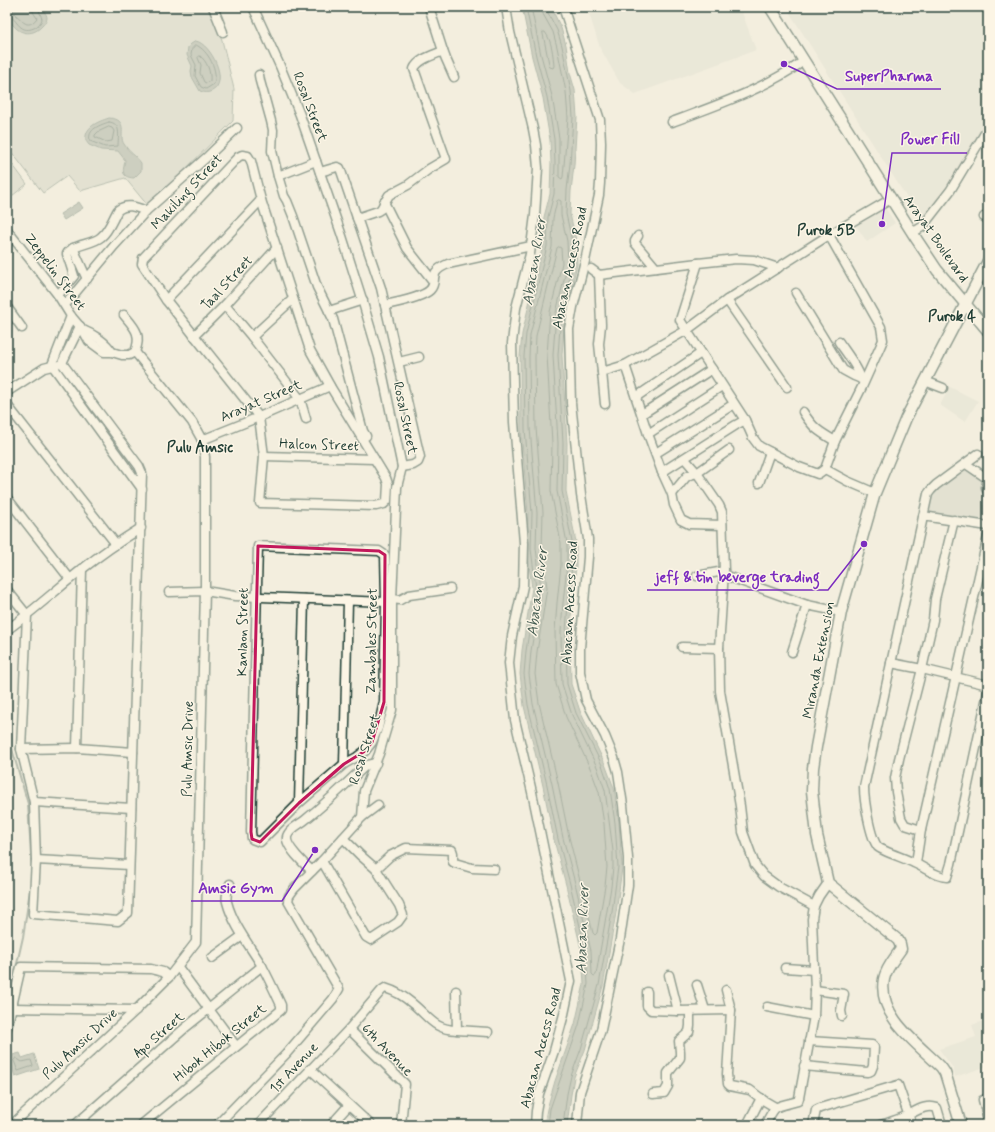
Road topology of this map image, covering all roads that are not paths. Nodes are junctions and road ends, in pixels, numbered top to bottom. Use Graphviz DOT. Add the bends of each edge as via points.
graph roads {
  1 [pos="213,7"];
  2 [pos="253,7"];
  3 [pos="429,7"];
  4 [pos="506,7"];
  5 [pos="563,7"];
  6 [pos="770,7"];
  7 [pos="223,32"];
  8 [pos="443,51"];
  9 [pos="804,61"];
  10 [pos="259,75"];
  11 [pos="454,77"];
  12 [pos="672,122"];
  13 [pos="237,128"];
  14 [pos="988,128"];
  15 [pos="316,161"];
  16 [pos="320,172"];
  17 [pos="278,176"];
  18 [pos="891,199"];
  19 [pos="261,200"];
  20 [pos="384,202"];
  21 [pos="146,211"];
  22 [pos="357,218"];
  23 [pos="7,230"];
  24 [pos="912,233"];
  25 [pos="829,235"];
  26 [pos="638,236"];
  27 [pos="531,246"];
  28 [pos="73,248"];
  29 [pos="278,248"];
  30 [pos="988,261"];
  31 [pos="698,263"];
  32 [pos="656,268"];
  33 [pos="778,268"];
  34 [pos="591,269"];
  35 [pos="599,275"];
  36 [pos="87,279"];
  37 [pos="433,281"];
  38 [pos="796,293"];
  39 [pos="58,295"];
  40 [pos="166,300"];
  41 [pos="293,300"];
  42 [pos="363,300"];
  43 [pos="727,300"];
  44 [pos="965,304"];
  45 [pos="65,305"];
  46 [pos="225,305"];
  47 [pos="385,305"];
  48 [pos="8,311"];
  49 [pos="329,312"];
  50 [pos="124,315"];
  51 [pos="71,316"];
  52 [pos="22,328"];
  53 [pos="81,328"];
  54 [pos="687,330"];
  55 [pos="988,331"];
  56 [pos="194,336"];
  57 [pos="252,337"];
  58 [pos="839,342"];
  59 [pos="59,347"];
  60 [pos="69,349"];
  61 [pos="135,352"];
  62 [pos="701,353"];
  63 [pos="419,357"];
  64 [pos="399,362"];
  65 [pos="62,363"];
  66 [pos="52,365"];
  67 [pos="625,365"];
  68 [pos="712,370"];
  69 [pos="602,372"];
  70 [pos="863,379"];
  71 [pos="925,381"];
  72 [pos="330,386"];
  73 [pos="722,386"];
  74 [pos="787,387"];
  75 [pos="942,388"];
  76 [pos="7,392"];
  77 [pos="636,397"];
  78 [pos="300,399"];
  79 [pos="605,404"];
  80 [pos="734,404"];
  81 [pos="7,405"];
  82 [pos="803,412"];
  83 [pos="642,414"];
  84 [pos="259,417"];
  85 [pos="306,419"];
  86 [pos="745,420"];
  87 [pos="648,434"];
  88 [pos="202,440"];
  89 [pos="835,441"];
  90 [pos="729,450"];
  91 [pos="770,452"];
  92 [pos="656,453"];
  93 [pos="978,454"];
  94 [pos="264,456"];
  95 [pos="685,458"];
  96 [pos="374,459"];
  97 [pos="966,464"];
  98 [pos="402,467"];
  99 [pos="825,469"];
  100 [pos="662,472"];
  101 [pos="696,473"];
  102 [pos="988,479"];
  103 [pos="758,483"];
  104 [pos="398,487"];
  105 [pos="142,489"];
  106 [pos="988,492"];
  107 [pos="672,494"];
  108 [pos="875,494"];
  109 [pos="7,498"];
  110 [pos="923,516"];
  111 [pos="954,520"];
  112 [pos="722,525"];
  113 [pos="988,526"];
  114 [pos="141,528"];
  115 [pos="988,536"];
  116 [pos="116,544"];
  117 [pos="384,555"];
  118 [pos="82,569"];
  119 [pos="724,573"];
  120 [pos="696,576"];
  121 [pos="70,579"];
  122 [pos="7,590"];
  123 [pos="450,590"];
  124 [pos="205,591"];
  125 [pos="169,592"];
  126 [pos="257,597"];
  127 [pos="304,599"];
  128 [pos="389,600"];
  129 [pos="348,601"];
  130 [pos="807,605"];
  131 [pos="841,612"];
  132 [pos="27,615"];
  133 [pos="7,630"];
  134 [pos="682,647"];
  135 [pos="719,648"];
  136 [pos="792,652"];
  137 [pos="891,663"];
  138 [pos="922,669"];
  139 [pos="956,678"];
  140 [pos="988,685"];
  141 [pos="988,692"];
  142 [pos="21,748"];
  143 [pos="77,748"];
  144 [pos="134,752"];
  145 [pos="376,763"];
  146 [pos="344,764"];
  147 [pos="34,802"];
  148 [pos="299,803"];
  149 [pos="378,806"];
  150 [pos="132,808"];
  151 [pos="362,817"];
  152 [pos="921,830"];
  153 [pos="343,838"];
  154 [pos="260,842"];
  155 [pos="36,860"];
  156 [pos="322,861"];
  157 [pos="916,863"];
  158 [pos="130,865"];
  159 [pos="376,869"];
  160 [pos="494,869"];
  161 [pos="312,871"];
  162 [pos="828,883"];
  163 [pos="230,884"];
  164 [pos="814,906"];
  165 [pos="242,936"];
  166 [pos="212,958"];
  167 [pos="178,966"];
  168 [pos="262,966"];
  169 [pos="785,968"];
  170 [pos="814,970"];
  171 [pos="669,975"];
  172 [pos="169,977"];
  173 [pos="698,985"];
  174 [pos="726,990"];
  175 [pos="815,990"];
  176 [pos="456,991"];
  177 [pos="647,992"];
  178 [pos="767,1007"];
  179 [pos="12,1008"];
  180 [pos="210,1009"];
  181 [pos="136,1010"];
  182 [pos="690,1010"];
  183 [pos="705,1010"];
  184 [pos="731,1010"];
  185 [pos="678,1011"];
  186 [pos="814,1016"];
  187 [pos="842,1016"];
  188 [pos="7,1028"];
  189 [pos="349,1029"];
  190 [pos="457,1030"];
  191 [pos="488,1032"];
  192 [pos="809,1041"];
  193 [pos="236,1046"];
  194 [pos="804,1066"];
  195 [pos="310,1069"];
  196 [pos="653,1094"];
  197 [pos="761,1098"];
  198 [pos="988,1098"];
  199 [pos="349,1105"];
  200 [pos="775,1107"];
  201 [pos="908,1114"];
  202 [pos="988,1119"];
  203 [pos="17,1122"];
  204 [pos="75,1125"];
  205 [pos="141,1125"];
  206 [pos="217,1125"];
  207 [pos="258,1125"];
  208 [pos="331,1125"];
  209 [pos="371,1125"];
  210 [pos="401,1125"];
  211 [pos="535,1125"];
  212 [pos="577,1125"];
  213 [pos="747,1125"];
  214 [pos="765,1125"];
  215 [pos="813,1125"];
  216 [pos="882,1125"];
  217 [pos="912,1125"];
  218 [pos="942,1125"];
  219 [pos="961,1125"];
  1 -- 7 [label="street"];
  2 -- 15 [label="street, Rosal Street" via="280,66"];
  3 -- 8 [label="street"];
  4 -- 27 [label="street, Abacan Access Road" via="536,145 537,185"];
  5 -- 212 [label="street, Abacan Access Road" via="600,120 601,143 598,196 569,329 571,403 588,539 580,672 586,700 605,736 618,772 628,858 628,885 621,932 601,1030 580,1092"];
  6 -- 9 [label="main road, Arayat Boulevard"];
  8 -- 11 [label="street"];
  8 -- 20 [label="street" via="420,61 414,69 446,159 389,195"];
  9 -- 12 [label="street" via="751,91"];
  9 -- 18 [label="main road, Arayat Boulevard"];
  10 -- 17 [label="street" via="273,130 272,151"];
  13 -- 21 [label="street"];
  14 -- 24 [label="street" via="950,191 922,227"];
  15 -- 16 [label="street, Rosal Street"];
  15 -- 17 [label="street"];
  16 -- 22 [label="street" via="340,168"];
  16 -- 42 [label="street, Rosal Street"];
  17 -- 49 [label="street" via="317,287"];
  18 -- 24 [label="main road, Arayat Boulevard"];
  18 -- 25 [label="street"];
  19 -- 29 [label="street, Makiling Street"];
  19 -- 40 [label="street"];
  19 -- 40 [label="street, Makiling Street" via="251,161 248,156 242,155 143,258 144,269"];
  20 -- 22 [label="street" via="378,211"];
  20 -- 37 [label="street" via="407,248"];
  21 -- 28 [label="street" via="130,206 121,207 104,236"];
  21 -- 36 [label="street"];
  22 -- 47 [label="street"];
  23 -- 39 [label="street, Zeppelin Street"];
  24 -- 44 [label="main road, Arayat Boulevard" via="937,270"];
  25 -- 33 [label="street"];
  25 -- 70 [label="street" via="881,327 882,340"];
  26 -- 32 [label="street" via="635,243"];
  27 -- 37 [label="street" via="448,264 440,267"];
  27 -- 211 [label="street, Abacan Access Road" via="516,308 512,343 514,428 524,550 523,586 512,636 510,670 518,733 571,981 556,1044 539,1094"];
  28 -- 36 [label="street"];
  28 -- 39 [label="street" via="67,254 74,276"];
  29 -- 41 [label="street, Makiling Street"];
  29 -- 46 [label="street, Taal Street"];
  30 -- 44 [label="main road, Miranda Extension"];
  31 -- 32 [label="street"];
  31 -- 33 [label="street" via="754,260"];
  31 -- 54 [label="street" via="680,317"];
  32 -- 35 [label="street"];
  33 -- 43 [label="street"];
  34 -- 35 [label="street"];
  35 -- 69 [label="street" via="599,344"];
  36 -- 45 [label="street"];
  37 -- 47 [label="street" via="430,290 424,294"];
  38 -- 70 [label="street" via="843,370"];
  39 -- 45 [label="street, Zeppelin Street"];
  40 -- 56 [label="street, Makiling Street"];
  41 -- 57 [label="street"];
  41 -- 72 [label="street, Makiling Street" via="310,350"];
  42 -- 49 [label="street"];
  42 -- 98 [label="street, Rosal Street" via="379,357"];
  43 -- 54 [label="street"];
  43 -- 74 [label="street"];
  44 -- 55 [label="main road, Arayat Boulevard"];
  44 -- 71 [label="main road, Miranda Extension"];
  45 -- 51 [label="street, Zeppelin Street"];
  46 -- 56 [label="street, Taal Street"];
  46 -- 57 [label="street"];
  47 -- 64 [label="street"];
  48 -- 52 [label="street"];
  49 -- 104 [label="street" via="363,431"];
  50 -- 61 [label="street" via="138,334"];
  51 -- 53 [label="street, Zeppelin Street"];
  51 -- 59 [label="street"];
  53 -- 60 [label="street"];
  53 -- 61 [label="street, Zeppelin Street" via="89,341 104,352 122,355"];
  54 -- 62 [label="street"];
  54 -- 67 [label="street"];
  56 -- 84 [label="street, Makiling Street"];
  57 -- 78 [label="street"];
  58 -- 70 [label="street"];
  59 -- 60 [label="street"];
  59 -- 66 [label="street"];
  60 -- 65 [label="street"];
  61 -- 88 [label="street, Pulu Amsic Drive" via="192,422"];
  62 -- 68 [label="street"];
  62 -- 77 [label="street"];
  63 -- 64 [label="street"];
  64 -- 98 [label="street" via="420,456 418,462"];
  65 -- 66 [label="street"];
  65 -- 105 [label="street" via="139,466 142,473"];
  66 -- 76 [label="street"];
  66 -- 105 [label="street"];
  67 -- 69 [label="street"];
  67 -- 77 [label="street"];
  68 -- 73 [label="street"];
  68 -- 83 [label="street"];
  69 -- 79 [label="street"];
  70 -- 89 [label="street"];
  71 -- 75 [label="street"];
  71 -- 108 [label="main road, Miranda Extension" via="906,418"];
  72 -- 78 [label="street, Arayat Street"];
  72 -- 96 [label="street, Makiling Street"];
  73 -- 80 [label="street"];
  73 -- 87 [label="street"];
  77 -- 83 [label="street"];
  78 -- 84 [label="street, Arayat Street"];
  78 -- 85 [label="street"];
  80 -- 86 [label="street"];
  80 -- 92 [label="street"];
  81 -- 116 [label="street"];
  82 -- 89 [label="street" via="816,430"];
  83 -- 87 [label="street"];
  84 -- 88 [label="street, Arayat Street"];
  84 -- 94 [label="street"];
  86 -- 91 [label="street" via="759,446"];
  86 -- 95 [label="street"];
  87 -- 92 [label="street"];
  88 -- 124 [label="street, Pulu Amsic Drive" via="205,457"];
  89 -- 99 [label="street"];
  90 -- 101 [label="street"];
  91 -- 99 [label="street" via="818,474"];
  91 -- 103 [label="street"];
  92 -- 100 [label="street"];
  93 -- 97 [label="street"];
  94 -- 96 [label="street, Halcon Street"];
  94 -- 96 [label="street, Makiling Street" via="260,503 376,506 384,504 387,501 388,484"];
  95 -- 100 [label="street"];
  95 -- 101 [label="street"];
  97 -- 102 [label="street"];
  97 -- 110 [label="street" via="931,490"];
  98 -- 104 [label="street, Rosal Street"];
  99 -- 108 [label="street"];
  100 -- 107 [label="street"];
  101 -- 107 [label="street" via="687,476"];
  101 -- 112 [label="street" via="719,506 722,512"];
  102 -- 106 [label="street"];
  104 -- 128 [label="street, Rosal Street"];
  105 -- 114 [label="street"];
  107 -- 112 [label="street" via="681,520 689,524"];
  108 -- 131 [label="main road, Miranda Extension"];
  109 -- 121 [label="street"];
  110 -- 111 [label="street"];
  110 -- 137 [label="street"];
  111 -- 113 [label="street"];
  111 -- 138 [label="street" via="936,594"];
  112 -- 119 [label="street"];
  114 -- 116 [label="street"];
  114 -- 144 [label="street"];
  115 -- 139 [label="street"];
  116 -- 118 [label="street"];
  117 -- 126 [label="street, Kanlaon Street" via="379,551 258,546"];
  117 -- 128 [label="street, Zambales Street"];
  118 -- 121 [label="street"];
  118 -- 143 [label="street"];
  119 -- 120 [label="street"];
  119 -- 130 [label="street"];
  119 -- 135 [label="street"];
  121 -- 132 [label="street"];
  122 -- 132 [label="street"];
  123 -- 128 [label="street"];
  124 -- 125 [label="street"];
  124 -- 126 [label="street"];
  124 -- 167 [label="street, Pulu Amsic Drive" via="197,938"];
  126 -- 127 [label="street"];
  126 -- 154 [label="street, Kanlaon Street" via="251,832 252,839"];
  127 -- 129 [label="street"];
  127 -- 148 [label="street"];
  128 -- 129 [label="street"];
  128 -- 145 [label="street, Rosal Street" via="392,710"];
  128 -- 146 [label="street, Zambales Street" via="384,702 378,728 365,751"];
  129 -- 146 [label="street"];
  130 -- 131 [label="street"];
  130 -- 136 [label="street"];
  131 -- 162 [label="main road, Miranda Extension" via="813,768 812,791 817,835"];
  132 -- 133 [label="street"];
  132 -- 142 [label="street"];
  134 -- 135 [label="street"];
  135 -- 164 [label="street" via="721,702 743,832 755,865 764,876 779,887"];
  137 -- 138 [label="street"];
  137 -- 157 [label="street" via="864,796 873,838 878,848"];
  138 -- 139 [label="street"];
  138 -- 152 [label="street" via="895,778 903,822"];
  139 -- 140 [label="street"];
  139 -- 152 [label="street"];
  141 -- 157 [label="street" via="947,877 938,876"];
  142 -- 143 [label="street"];
  142 -- 147 [label="street"];
  143 -- 144 [label="street"];
  144 -- 150 [label="street"];
  145 -- 151 [label="street, Rosal Street" via="364,791"];
  145 -- 161 [label="street" via="363,768 288,833 288,844"];
  146 -- 148 [label="street, Zambales Street"];
  147 -- 150 [label="street"];
  147 -- 155 [label="street"];
  148 -- 154 [label="street, Zambales Street"];
  149 -- 151 [label="street"];
  150 -- 158 [label="street"];
  151 -- 153 [label="street"];
  152 -- 157 [label="street"];
  153 -- 156 [label="street"];
  153 -- 159 [label="street"];
  155 -- 158 [label="street"];
  155 -- 158 [label="street" via="33,914 118,921 128,913"];
  156 -- 159 [label="street" via="366,937 371,940 403,916 399,905"];
  156 -- 161 [label="street"];
  159 -- 160 [label="street" via="390,856 406,848 452,850 455,863 472,868"];
  161 -- 206 [label="street" via="289,896 288,901 339,989 333,1000 286,1054"];
  162 -- 164 [label="street"];
  162 -- 219 [label="main road" via="898,940 900,949 884,978 883,991 886,1002 896,1022 945,1073"];
  163 -- 165 [label="street, Hibok Hibok Street" via="226,900"];
  164 -- 170 [label="street"];
  165 -- 166 [label="street"];
  165 -- 168 [label="street, Hibok Hibok Street"];
  167 -- 172 [label="street, Pulu Amsic Drive"];
  167 -- 180 [label="street"];
  168 -- 180 [label="street, Apo Street"];
  168 -- 193 [label="street, Hibok Hibok Street" via="281,1010"];
  169 -- 170 [label="street"];
  170 -- 175 [label="street"];
  171 -- 185 [label="street"];
  172 -- 179 [label="street" via="163,972 151,969 21,967"];
  172 -- 181 [label="street, Pulu Amsic Drive"];
  173 -- 183 [label="street"];
  174 -- 184 [label="street"];
  175 -- 186 [label="street"];
  175 -- 187 [label="street" via="844,994"];
  176 -- 190 [label="street"];
  177 -- 185 [label="street" via="646,1001 649,1009"];
  178 -- 186 [label="street"];
  179 -- 181 [label="street"];
  179 -- 188 [label="street"];
  180 -- 193 [label="street"];
  180 -- 204 [label="street, Apo Street"];
  181 -- 203 [label="street, Pulu Amsic Drive"];
  182 -- 183 [label="street"];
  182 -- 185 [label="street"];
  182 -- 196 [label="street" via="689,1032 679,1041 680,1058 668,1073 668,1086 664,1093"];
  183 -- 184 [label="street"];
  184 -- 197 [label="street" via="728,1084 750,1090"];
  186 -- 192 [label="street"];
  189 -- 190 [label="street, 1st Avenue" via="385,988 413,1004 438,1026"];
  189 -- 195 [label="street, 1st Avenue"];
  189 -- 210 [label="street, 6th Avenue" via="405,1084"];
  190 -- 191 [label="street"];
  192 -- 194 [label="street"];
  192 -- 194 [label="street" via="872,1045 873,1066 871,1071 867,1072"];
  193 -- 205 [label="street, Hibok Hibok Street"];
  194 -- 200 [label="street" via="798,1101"];
  195 -- 199 [label="street"];
  195 -- 207 [label="street, 1st Avenue"];
  197 -- 200 [label="street"];
  197 -- 213 [label="street"];
  198 -- 202 [label="street" via="983,1100"];
  199 -- 208 [label="street"];
  199 -- 209 [label="street"];
  200 -- 214 [label="street"];
  201 -- 215 [label="street" via="898,1085 820,1108 816,1110"];
  201 -- 216 [label="street" via="904,1118"];
  201 -- 217 [label="street"];
  201 -- 218 [label="street" via="933,1106 937,1108"];
}
